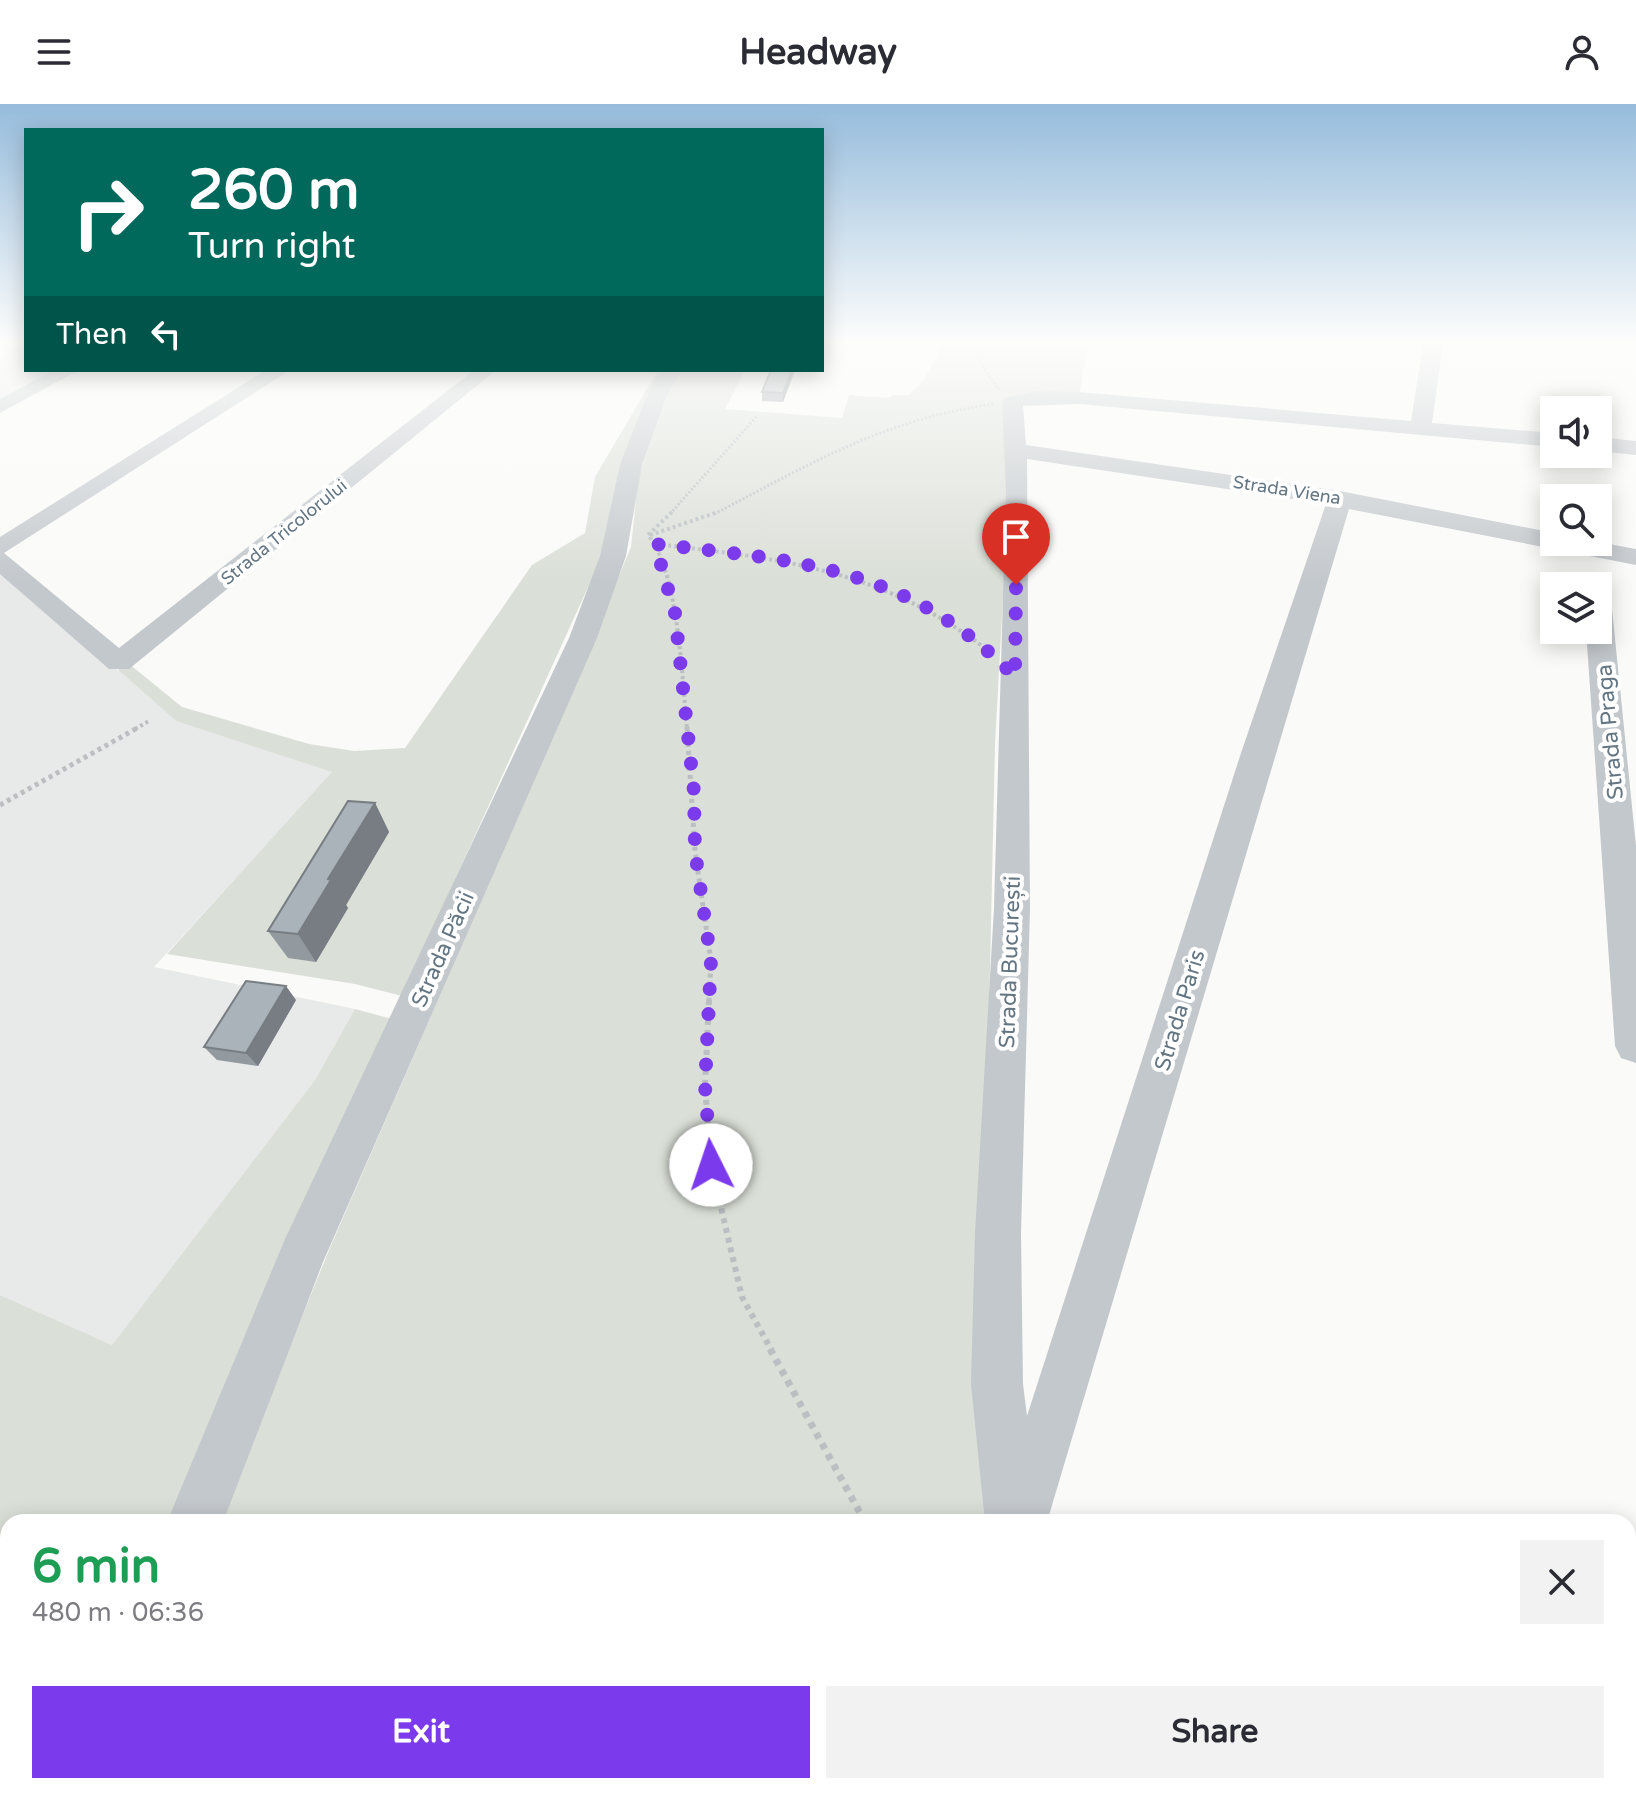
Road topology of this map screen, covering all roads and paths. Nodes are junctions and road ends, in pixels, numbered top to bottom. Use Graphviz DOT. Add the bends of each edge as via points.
graph roads {
  1 [pos="200,423"];
  2 [pos="420,423"];
  3 [pos="647,423"];
  4 [pos="751,423"];
  5 [pos="902,423"];
  6 [pos="1011,423"];
  7 [pos="1372,423"];
  8 [pos="1422,423"];
  9 [pos="1421,427"];
  10 [pos="1540,439"];
  11 [pos="1612,445"];
  12 [pos="1636,448"];
  13 [pos="1017,451"];
  14 [pos="1340,498"];
  15 [pos="648,535"];
  16 [pos="1540,538"];
  17 [pos="655,544"];
  18 [pos="2,553"];
  19 [pos="1585,556"];
  20 [pos="1636,557"];
  21 [pos="1601,644"];
  22 [pos="1015,677"];
  23 [pos="149,721"];
  24 [pos="0,805"];
  25 [pos="1636,1046"];
  26 [pos="198,1514"];
  27 [pos="861,1514"];
  28 [pos="1015,1514"];
  29 [pos="1019,1514"];
  1 -- 18 [label="street"];
  2 -- 18 [label="street, Strada Tricolorului" via="119,663"];
  3 -- 26 [label="street, Strada Păcii" via="631,465 613,556 583,638 302,1256"];
  4 -- 15 [label="path"];
  5 -- 15 [label="path" via="807,463 678,531"];
  6 -- 13 [label="street, Strada București"];
  7 -- 9 [label="street"];
  8 -- 9 [label="street"];
  9 -- 10 [label="street"];
  11 -- 12 [label="street"];
  13 -- 14 [label="street, Strada Viena"];
  13 -- 22 [label="street, Strada București"];
  14 -- 16 [label="street, Strada Viena"];
  14 -- 29 [label="street, Strada Paris" via="1230,838 1085,1322"];
  15 -- 17 [label="path"];
  17 -- 22 [label="path" via="773,557 890,587 967,631"];
  17 -- 27 [label="path" via="675,613 695,851 711,961 705,1086 711,1165 742,1297"];
  19 -- 20 [label="street" via="1594,561"];
  21 -- 25 [label="street, Strada Praga"];
  22 -- 28 [label="street, Strada București" via="997,1384"];
  23 -- 24 [label="path"];
}
